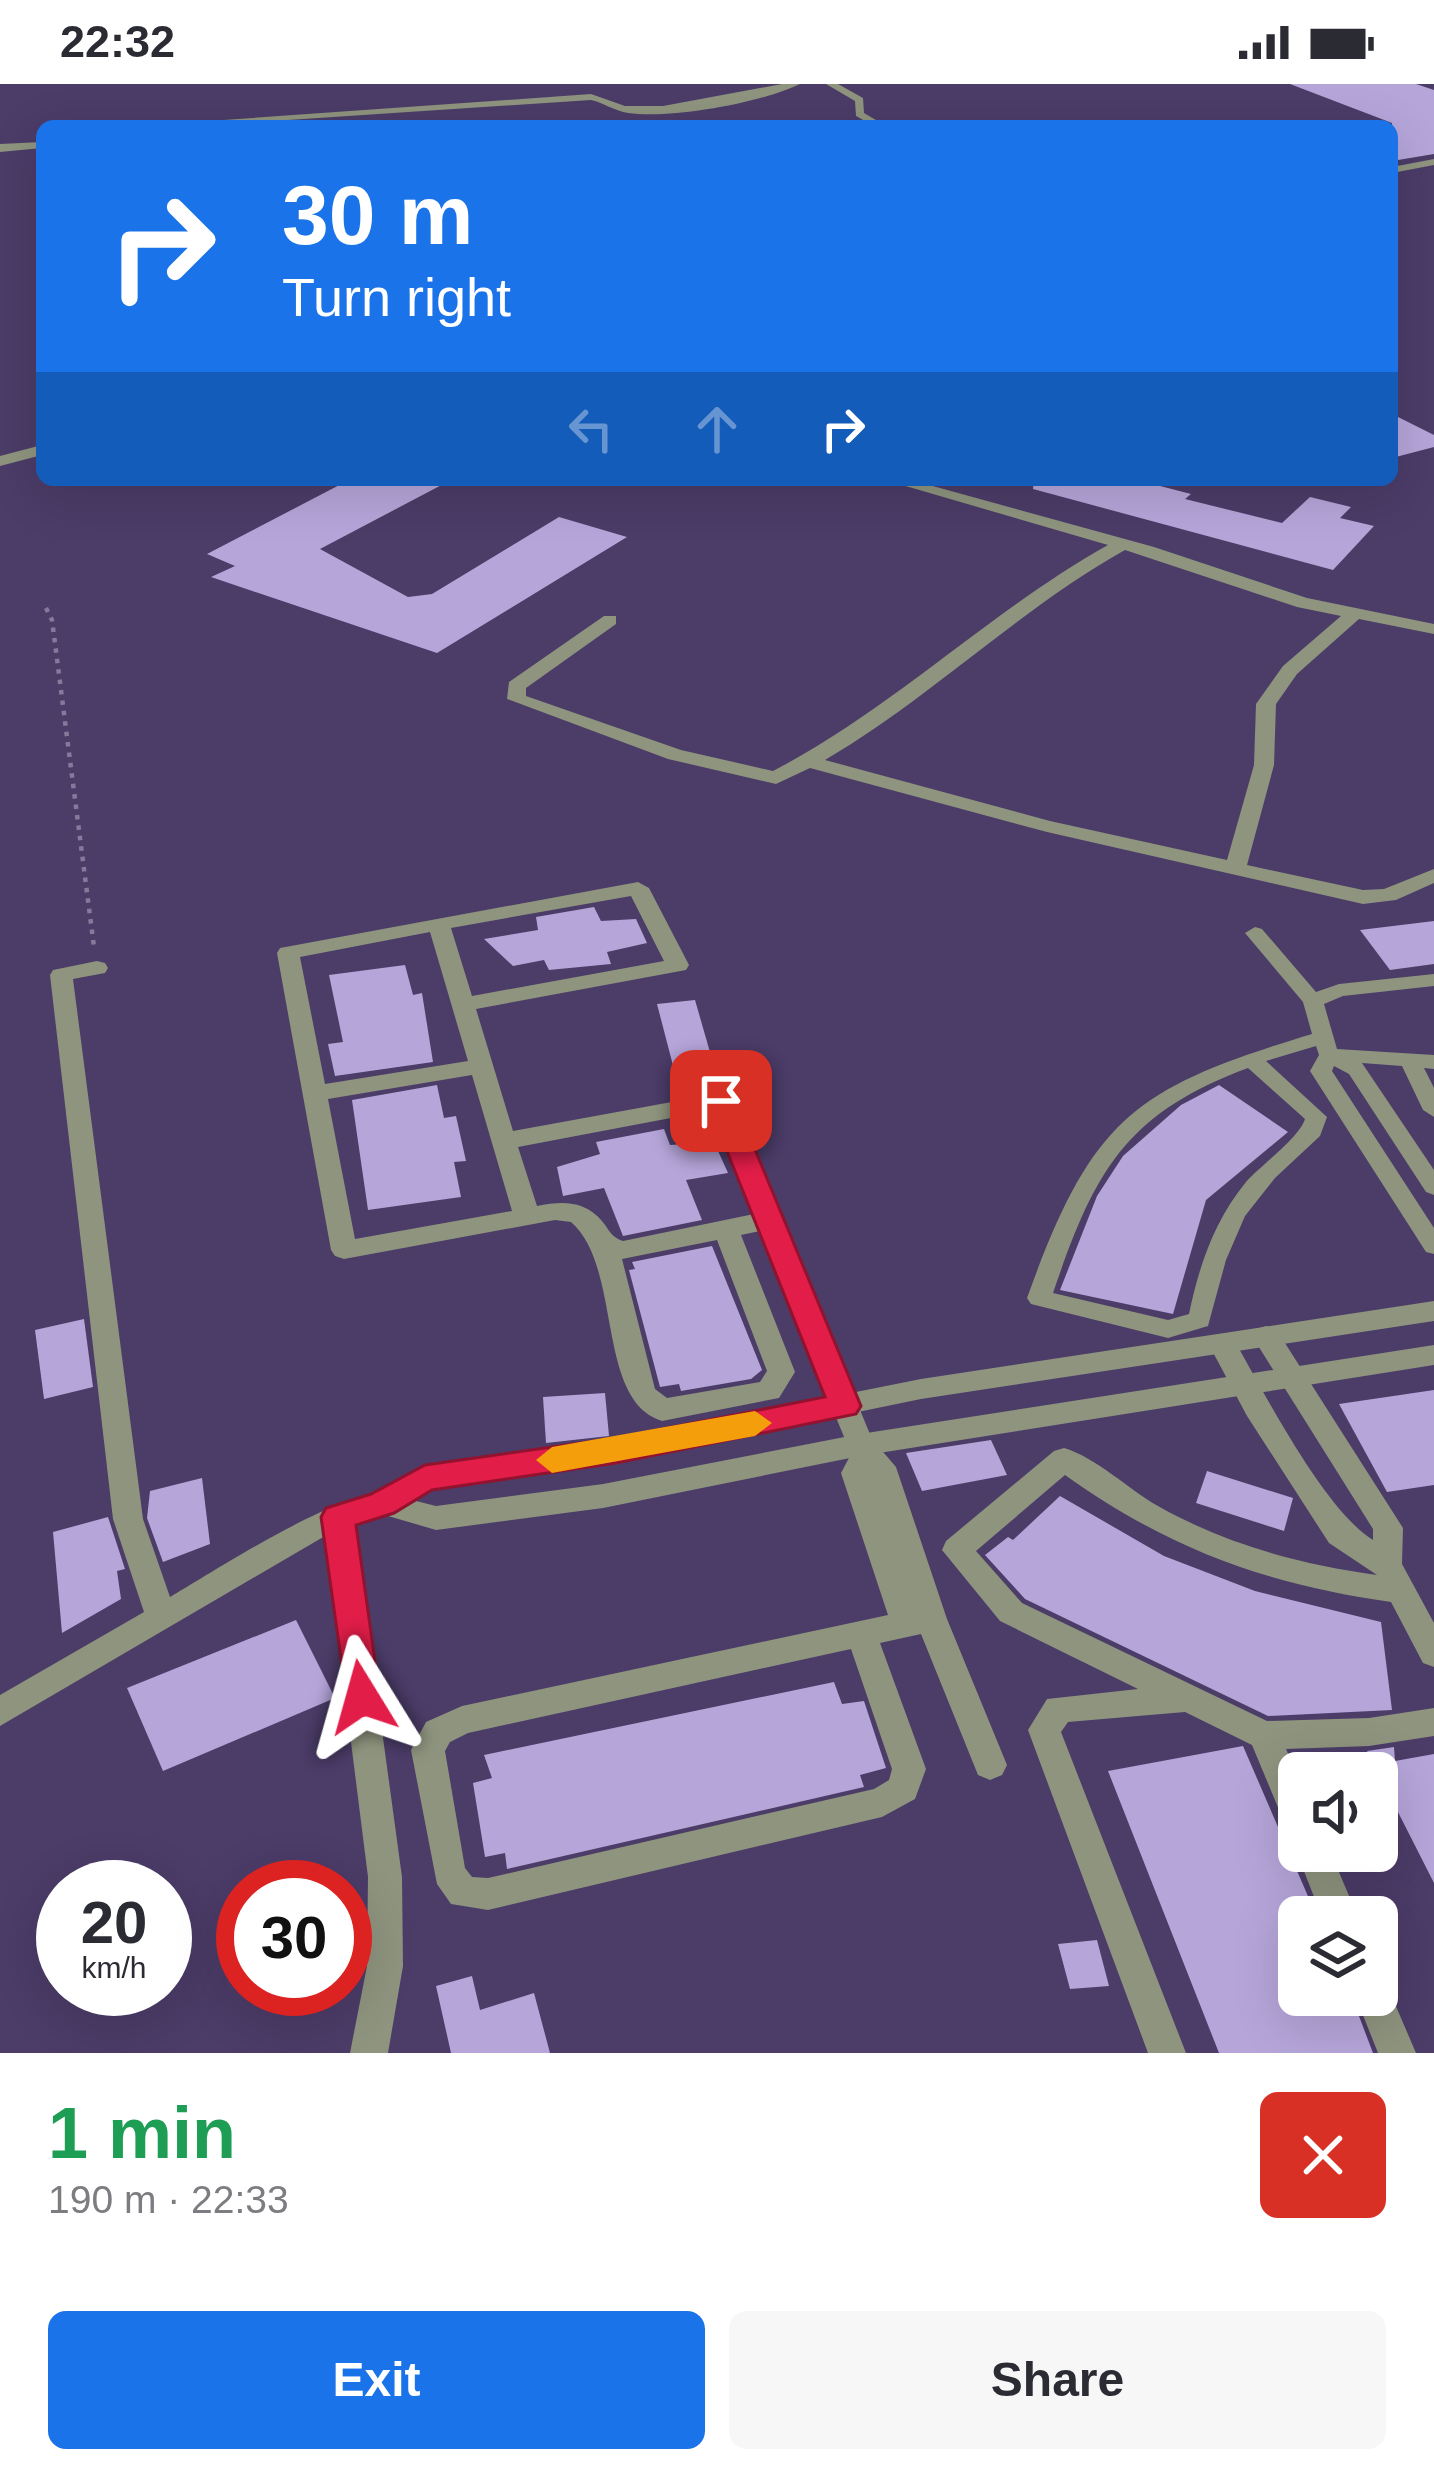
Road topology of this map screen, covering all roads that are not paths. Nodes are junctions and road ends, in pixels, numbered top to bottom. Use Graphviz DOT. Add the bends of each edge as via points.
graph roads {
  1 [pos="796,84"];
  2 [pos="830,84"];
  3 [pos="340,120"];
  4 [pos="871,120"];
  5 [pos="36,145"];
  6 [pos="0,148"];
  7 [pos="1434,162"];
  8 [pos="1398,169"];
  9 [pos="36,452"];
  10 [pos="0,461"];
  11 [pos="915,486"];
  12 [pos="1123,544"];
  13 [pos="1353,615"];
  14 [pos="610,620"];
  15 [pos="1434,629"];
  16 [pos="811,761"];
  17 [pos="1236,866"];
  18 [pos="1434,875"];
  19 [pos="439,924"];
  20 [pos="1255,933"];
  21 [pos="97,968"];
  22 [pos="1434,980"];
  23 [pos="1313,1001"];
  24 [pos="464,1004"];
  25 [pos="1326,1046"];
  26 [pos="1250,1058"];
  27 [pos="1410,1061"];
  28 [pos="1434,1063"];
  29 [pos="482,1066"];
  30 [pos="314,1094"];
  31 [pos="1434,1110"];
  32 [pos="504,1141"];
  33 [pos="1434,1187"];
  34 [pos="526,1217"];
  35 [pos="769,1220"];
  36 [pos="726,1228"];
  37 [pos="605,1246"];
  38 [pos="1434,1246"];
  39 [pos="1434,1311"];
  40 [pos="1266,1336"];
  41 [pos="1222,1343"];
  42 [pos="1434,1355"];
  43 [pos="1289,1375"];
  44 [pos="1243,1381"];
  45 [pos="845,1406"];
  46 [pos="862,1450"];
  47 [pos="382,1504"];
  48 [pos="338,1517"];
  49 [pos="1394,1577"];
  50 [pos="161,1616"];
  51 [pos="919,1622"];
  52 [pos="861,1633"];
  53 [pos="1434,1654"];
  54 [pos="1188,1699"];
  55 [pos="0,1712"];
  56 [pos="1434,1722"];
  57 [pos="1264,1736"];
  58 [pos="991,1766"];
  59 [pos="1278,1769"];
  60 [pos="1382,2016"];
  61 [pos="369,2053"];
  62 [pos="1167,2053"];
  63 [pos="1397,2053"];
  1 -- 3 [label="street" via="623,109 591,97"];
  2 -- 4 [label="lane" via="855,96 859,113"];
  5 -- 6 [label="street"];
  7 -- 8 [label="lane"];
  9 -- 10 [label="street"];
  11 -- 12 [label="street"];
  12 -- 13 [label="street"];
  12 -- 16 [label="street" via="1034,595 919,690"];
  13 -- 15 [label="street"];
  13 -- 17 [label="street" via="1290,670 1266,704 1264,765"];
  14 -- 16 [label="street" via="516,686 517,699 675,754 776,778"];
  16 -- 17 [label="street" via="1047,826"];
  17 -- 18 [label="street" via="1363,897"];
  19 -- 24 [label="street"];
  19 -- 24 [label="street" via="638,888 678,965"];
  19 -- 30 [label="street" via="288,953"];
  20 -- 23 [label="lane"];
  21 -- 50 [label="street" via="61,975 128,1519"];
  22 -- 23 [label="lane" via="1339,990"];
  23 -- 25 [label="lane"];
  24 -- 29 [label="street"];
  25 -- 26 [label="lane"];
  25 -- 27 [label="lane"];
  25 -- 33 [label="lane" via="1356,1069"];
  25 -- 38 [label="lane" via="1321,1071"];
  26 -- 26 [label="lane" via="1154,1100 1111,1145 1065,1218 1039,1298 1168,1329 1199,1320 1223,1228 1316,1118"];
  27 -- 28 [label="lane"];
  27 -- 31 [label="lane"];
  29 -- 30 [label="street"];
  29 -- 32 [label="street"];
  30 -- 34 [label="street" via="344,1250"];
  32 -- 34 [label="street"];
  32 -- 35 [label="street" via="721,1101"];
  34 -- 37 [label="street" via="568,1208 587,1216"];
  35 -- 36 [label="street"];
  35 -- 45 [label="street"];
  36 -- 37 [label="street" via="623,1250"];
  36 -- 37 [label="street" via="781,1372 778,1382 769,1391 662,1410 642,1394"];
  39 -- 40 [label="street"];
  40 -- 41 [label="street"];
  40 -- 43 [label="street"];
  41 -- 44 [label="street"];
  41 -- 45 [label="street"];
  42 -- 43 [label="street"];
  43 -- 44 [label="street"];
  43 -- 49 [label="street" via="1388,1528"];
  44 -- 46 [label="street"];
  44 -- 49 [label="street" via="1340,1535"];
  45 -- 46 [label="street"];
  45 -- 47 [label="street" via="425,1478"];
  46 -- 47 [label="street" via="436,1519"];
  46 -- 51 [label="street" via="856,1473"];
  47 -- 48 [label="street"];
  48 -- 50 [label="street"];
  48 -- 61 [label="street" via="385,1876 382,2011"];
  49 -- 53 [label="street"];
  49 -- 54 [label="street" via="1302,1579 1214,1551 1064,1459 957,1550 1011,1612"];
  50 -- 55 [label="street"];
  51 -- 52 [label="street"];
  51 -- 58 [label="street"];
  52 -- 52 [label="street" via="462,1720 438,1732 428,1750 449,1873 463,1893 488,1894 882,1802 903,1789 909,1768"];
  54 -- 57 [label="street"];
  54 -- 62 [label="street" via="1059,1709 1044,1730"];
  56 -- 57 [label="street"];
  57 -- 59 [label="street"];
  60 -- 63 [label="street"];
}
